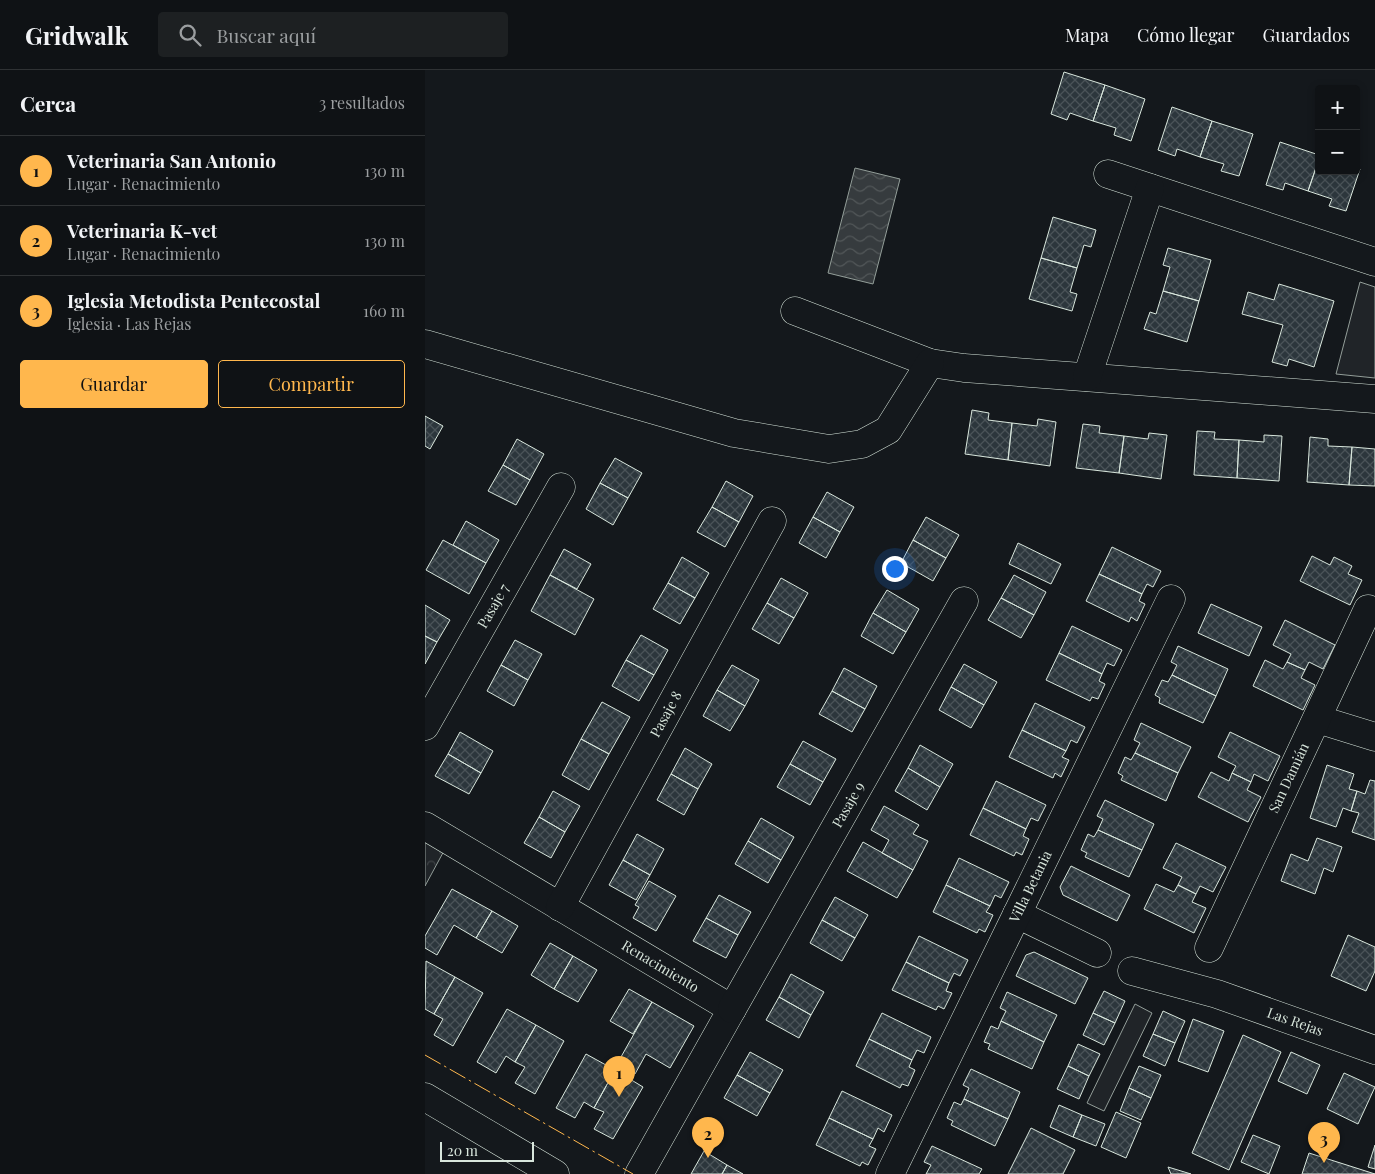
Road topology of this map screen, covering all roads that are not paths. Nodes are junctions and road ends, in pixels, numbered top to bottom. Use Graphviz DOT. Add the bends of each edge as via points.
graph roads {
  1 [pos="1108,174"];
  2 [pos="1150,188"];
  3 [pos="1375,262"];
  4 [pos="795,310"];
  5 [pos="425,344"];
  6 [pos="930,363"];
  7 [pos="1087,377"];
  8 [pos="1375,399"];
  9 [pos="561,487"];
  10 [pos="773,521"];
  11 [pos="1171,599"];
  12 [pos="964,601"];
  13 [pos="1368,609"];
  14 [pos="1317,719"];
  15 [pos="425,726"];
  16 [pos="1375,737"];
  17 [pos="425,826"];
  18 [pos="560,907"];
  19 [pos="1017,914"];
  20 [pos="1209,948"];
  21 [pos="1097,952"];
  22 [pos="1132,971"];
  23 [pos="732,1009"];
  24 [pos="1375,1050"];
  25 [pos="425,1097"];
  26 [pos="555,1174"];
  27 [pos="639,1174"];
  28 [pos="891,1174"];
  1 -- 2 [label="street"];
  2 -- 3 [label="street"];
  2 -- 7 [label="street"];
  4 -- 6 [label="street"];
  5 -- 6 [label="street" via="734,433 829,449 862,444 888,430"];
  6 -- 7 [label="street"];
  7 -- 8 [label="street"];
  9 -- 15 [label="street, Pasaje 7"];
  10 -- 18 [label="street, Pasaje 8"];
  11 -- 19 [label="street, Villa Betania"];
  12 -- 23 [label="street, Pasaje 9"];
  13 -- 14 [label="street, San Damián"];
  14 -- 16 [label="street"];
  14 -- 20 [label="street, San Damián"];
  17 -- 18 [label="street, Renacimiento"];
  18 -- 23 [label="street, Renacimiento"];
  19 -- 21 [label="street"];
  19 -- 28 [label="street, Villa Betania"];
  22 -- 24 [label="street, Las Rejas" via="1217,994"];
  23 -- 27 [label="street"];
  25 -- 26 [label="street"];
}
